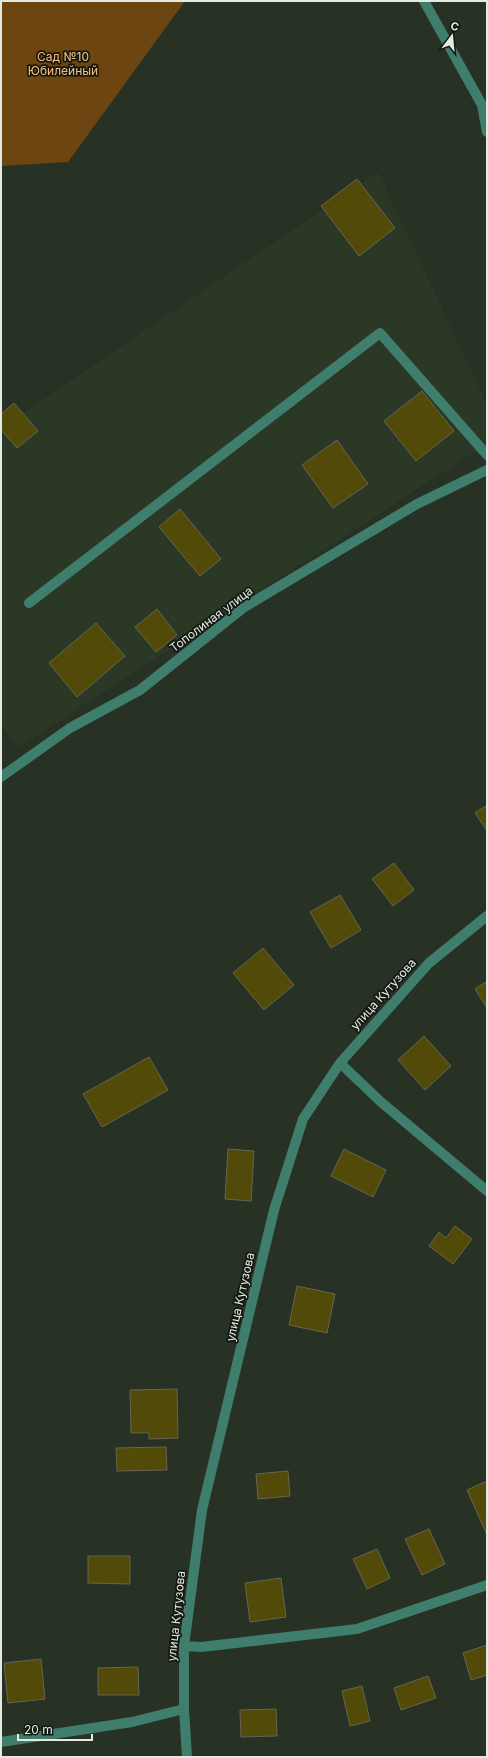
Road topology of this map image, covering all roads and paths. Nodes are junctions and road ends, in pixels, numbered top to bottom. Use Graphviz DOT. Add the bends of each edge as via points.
graph roads {
  1 [pos="424,1"];
  2 [pos="487,132"];
  3 [pos="487,455"];
  4 [pos="487,470"];
  5 [pos="29,603"];
  6 [pos="1,777"];
  7 [pos="487,916"];
  8 [pos="340,1063"];
  9 [pos="487,1191"];
  10 [pos="487,1585"];
  11 [pos="184,1646"];
  12 [pos="184,1709"];
  13 [pos="1,1742"];
  14 [pos="187,1757"];
  1 -- 2 [label="street" via="482,105"];
  3 -- 5 [label="street" via="380,333"];
  4 -- 6 [label="street, Тополиная улица" via="417,504 243,608 140,690 70,728"];
  7 -- 8 [label="street, улица Кутузова" via="429,963"];
  8 -- 9 [label="street" via="381,1102"];
  8 -- 11 [label="street, улица Кутузова" via="303,1119 274,1210 202,1510"];
  10 -- 11 [label="street" via="357,1629 201,1647"];
  11 -- 12 [label="street, улица Кутузова"];
  12 -- 13 [label="street" via="132,1722"];
  12 -- 14 [label="street, улица Кутузова"];
}
